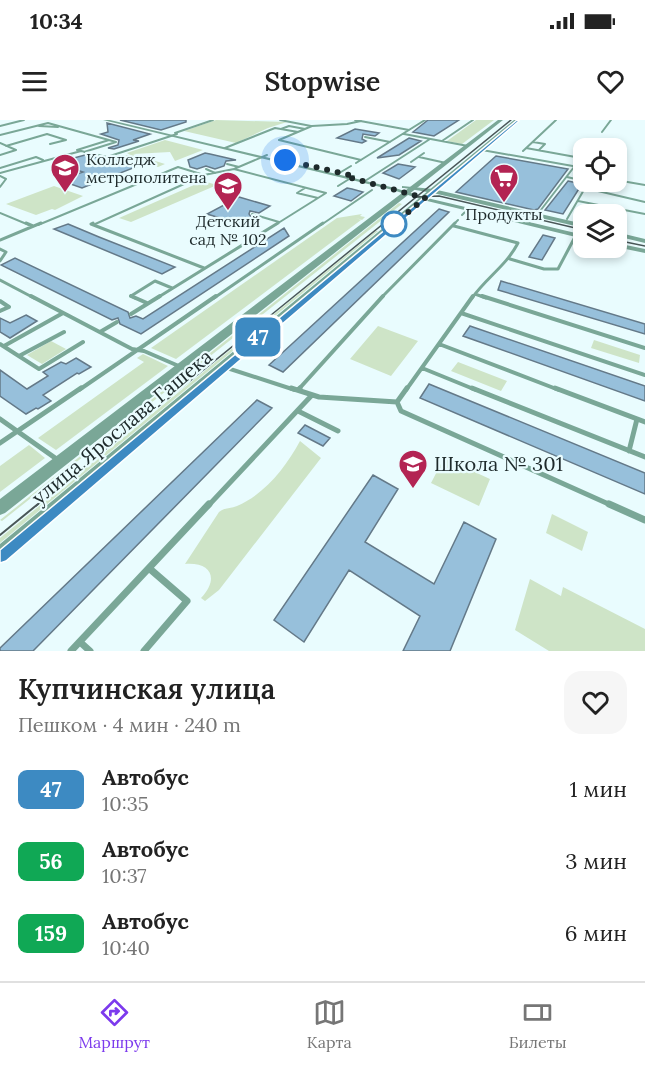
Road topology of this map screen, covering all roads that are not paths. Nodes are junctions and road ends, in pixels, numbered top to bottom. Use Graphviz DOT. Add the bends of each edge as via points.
graph roads {
  1 [pos="24,120"];
  2 [pos="105,120"];
  3 [pos="115,120"];
  4 [pos="213,120"];
  5 [pos="280,120"];
  6 [pos="355,120"];
  7 [pos="425,120"];
  8 [pos="473,120"];
  9 [pos="501,120"];
  10 [pos="517,120"];
  11 [pos="556,120"];
  12 [pos="611,120"];
  13 [pos="361,121"];
  14 [pos="0,126"];
  15 [pos="312,126"];
  16 [pos="281,129"];
  17 [pos="305,129"];
  18 [pos="409,129"];
  19 [pos="298,132"];
  20 [pos="602,132"];
  21 [pos="404,134"];
  22 [pos="0,135"];
  23 [pos="173,135"];
  24 [pos="365,137"];
  25 [pos="430,139"];
  26 [pos="109,140"];
  27 [pos="442,141"];
  28 [pos="390,142"];
  29 [pos="533,142"];
  30 [pos="0,143"];
  31 [pos="50,144"];
  32 [pos="6,146"];
  33 [pos="468,146"];
  34 [pos="227,147"];
  35 [pos="547,148"];
  36 [pos="540,149"];
  37 [pos="482,150"];
  38 [pos="82,151"];
  39 [pos="524,151"];
  40 [pos="424,153"];
  41 [pos="0,155"];
  42 [pos="265,156"];
  43 [pos="517,156"];
  44 [pos="573,156"];
  45 [pos="419,157"];
  46 [pos="46,160"];
  47 [pos="361,160"];
  48 [pos="411,162"];
  49 [pos="356,163"];
  50 [pos="446,163"];
  51 [pos="15,164"];
  52 [pos="227,164"];
  53 [pos="23,166"];
  54 [pos="351,166"];
  55 [pos="573,166"];
  56 [pos="239,167"];
  57 [pos="0,168"];
  58 [pos="573,168"];
  59 [pos="206,169"];
  60 [pos="234,170"];
  61 [pos="5,172"];
  62 [pos="10,173"];
  63 [pos="215,173"];
  64 [pos="338,174"];
  65 [pos="0,175"];
  66 [pos="204,175"];
  67 [pos="353,177"];
  68 [pos="567,177"];
  69 [pos="573,178"];
  70 [pos="367,180"];
  71 [pos="627,182"];
  72 [pos="645,185"];
  73 [pos="338,186"];
  74 [pos="0,187"];
  75 [pos="305,188"];
  76 [pos="372,190"];
  77 [pos="410,190"];
  78 [pos="330,191"];
  79 [pos="583,192"];
  80 [pos="602,192"];
  81 [pos="326,193"];
  82 [pos="429,195"];
  83 [pos="318,198"];
  84 [pos="578,201"];
  85 [pos="645,202"];
  86 [pos="468,209"];
  87 [pos="1,214"];
  88 [pos="252,214"];
  89 [pos="645,214"];
  90 [pos="462,215"];
  91 [pos="537,215"];
  92 [pos="567,219"];
  93 [pos="458,220"];
  94 [pos="279,222"];
  95 [pos="573,223"];
  96 [pos="33,226"];
  97 [pos="454,226"];
  98 [pos="573,234"];
  99 [pos="627,237"];
  100 [pos="0,240"];
  101 [pos="573,241"];
  102 [pos="645,241"];
  103 [pos="627,247"];
  104 [pos="0,249"];
  105 [pos="645,251"];
  106 [pos="510,259"];
  107 [pos="0,261"];
  108 [pos="204,268"];
  109 [pos="0,280"];
  110 [pos="172,288"];
  111 [pos="475,294"];
  112 [pos="0,302"];
  113 [pos="147,303"];
  114 [pos="0,311"];
  115 [pos="63,313"];
  116 [pos="461,313"];
  117 [pos="131,314"];
  118 [pos="117,322"];
  119 [pos="64,332"];
  120 [pos="100,332"];
  121 [pos="83,342"];
  122 [pos="439,344"];
  123 [pos="2,345"];
  124 [pos="645,348"];
  125 [pos="137,350"];
  126 [pos="19,356"];
  127 [pos="182,367"];
  128 [pos="223,367"];
  129 [pos="422,368"];
  130 [pos="645,375"];
  131 [pos="298,390"];
  132 [pos="312,395"];
  133 [pos="397,402"];
  134 [pos="298,411"];
  135 [pos="0,419"];
  136 [pos="637,419"];
  137 [pos="645,422"];
  138 [pos="338,430"];
  139 [pos="16,431"];
  140 [pos="0,443"];
  141 [pos="629,451"];
  142 [pos="645,458"];
  143 [pos="60,461"];
  144 [pos="0,508"];
  145 [pos="645,520"];
  146 [pos="0,555"];
  147 [pos="150,569"];
  148 [pos="80,642"];
  149 [pos="71,651"];
  150 [pos="90,651"];
  151 [pos="144,651"];
  1 -- 14 [label="lane"];
  2 -- 23 [label="street"];
  3 -- 23 [label="street"];
  4 -- 23 [label="lane"];
  5 -- 15 [label="lane"];
  6 -- 13 [label="lane"];
  7 -- 18 [label="lane"];
  8 -- 27 [label="lane"];
  9 -- 33 [label="street, улица Ярослава Гашека"];
  10 -- 37 [label="street, улица Ярослава Гашека"];
  11 -- 29 [label="lane"];
  12 -- 20 [label="lane"];
  13 -- 15 [label="lane" via="347,126"];
  13 -- 18 [label="lane"];
  15 -- 17 [label="lane"];
  16 -- 17 [label="lane"];
  16 -- 19 [label="lane"];
  16 -- 34 [label="lane" via="273,128"];
  17 -- 19 [label="lane"];
  18 -- 21 [label="lane"];
  19 -- 47 [label="lane" via="280,141"];
  21 -- 25 [label="lane"];
  21 -- 28 [label="lane"];
  22 -- 26 [label="lane" via="48,123"];
  23 -- 34 [label="street"];
  23 -- 38 [label="lane" via="107,157"];
  24 -- 28 [label="lane"];
  25 -- 27 [label="lane"];
  25 -- 70 [label="lane"];
  26 -- 38 [label="lane" via="77,150"];
  26 -- 38 [label="lane" via="116,142"];
  27 -- 33 [label="lane"];
  28 -- 47 [label="lane"];
  29 -- 36 [label="lane" via="545,144"];
  29 -- 39 [label="lane"];
  30 -- 32 [label="lane"];
  31 -- 32 [label="lane" via="66,140 47,134"];
  32 -- 41 [label="lane" via="16,150"];
  33 -- 50 [label="street, улица Ярослава Гашека"];
  34 -- 42 [label="street"];
  35 -- 36 [label="lane"];
  36 -- 39 [label="lane"];
  36 -- 44 [label="lane"];
  37 -- 43 [label="lane"];
  37 -- 82 [label="street, улица Ярослава Гашека"];
  38 -- 46 [label="lane"];
  39 -- 43 [label="lane"];
  40 -- 45 [label="lane"];
  42 -- 56 [label="lane"];
  42 -- 64 [label="street"];
  43 -- 55 [label="lane"];
  45 -- 48 [label="lane"];
  45 -- 50 [label="lane"];
  46 -- 51 [label="lane" via="36,157"];
  46 -- 53 [label="lane"];
  47 -- 49 [label="lane"];
  50 -- 77 [label="street, улица Ярослава Гашека"];
  51 -- 53 [label="lane"];
  51 -- 57 [label="lane"];
  52 -- 56 [label="lane"];
  53 -- 61 [label="lane"];
  54 -- 64 [label="lane"];
  56 -- 60 [label="lane"];
  58 -- 68 [label="lane"];
  59 -- 63 [label="lane"];
  60 -- 63 [label="lane"];
  60 -- 75 [label="lane"];
  61 -- 62 [label="lane"];
  61 -- 65 [label="lane"];
  63 -- 66 [label="lane"];
  64 -- 67 [label="street"];
  65 -- 74 [label="lane" via="6,183"];
  66 -- 96 [label="lane" via="178,167"];
  66 -- 108 [label="lane" via="91,224"];
  67 -- 70 [label="street"];
  67 -- 73 [label="lane"];
  68 -- 69 [label="lane"];
  68 -- 91 [label="lane"];
  70 -- 77 [label="street"];
  71 -- 72 [label="lane"];
  75 -- 81 [label="lane"];
  75 -- 83 [label="lane" via="297,193"];
  76 -- 125 [label="lane"];
  77 -- 82 [label="street"];
  77 -- 82 [label="street"];
  77 -- 127 [label="street, улица Ярослава Гашека"];
  78 -- 81 [label="lane"];
  79 -- 84 [label="lane"];
  80 -- 85 [label="lane"];
  81 -- 83 [label="lane"];
  82 -- 86 [label="street"];
  82 -- 91 [label="street"];
  82 -- 128 [label="street, улица Ярослава Гашека"];
  83 -- 94 [label="lane"];
  84 -- 89 [label="lane"];
  84 -- 92 [label="lane"];
  86 -- 90 [label="lane"];
  86 -- 98 [label="street"];
  87 -- 96 [label="lane"];
  88 -- 94 [label="lane"];
  91 -- 95 [label="street"];
  93 -- 97 [label="lane"];
  94 -- 108 [label="lane"];
  96 -- 100 [label="lane"];
  97 -- 106 [label="lane" via="518,243"];
  97 -- 131 [label="lane" via="377,302"];
  99 -- 102 [label="street"];
  101 -- 106 [label="lane" via="558,269"];
  103 -- 105 [label="street"];
  104 -- 107 [label="lane" via="6,252"];
  106 -- 111 [label="lane"];
  108 -- 110 [label="lane"];
  109 -- 115 [label="lane"];
  110 -- 113 [label="lane"];
  110 -- 113 [label="lane" via="155,282 131,296"];
  111 -- 116 [label="lane"];
  111 -- 124 [label="lane"];
  112 -- 114 [label="lane" via="9,307"];
  113 -- 117 [label="lane"];
  115 -- 120 [label="lane"];
  115 -- 123 [label="lane"];
  116 -- 122 [label="lane"];
  116 -- 130 [label="lane"];
  118 -- 120 [label="lane"];
  119 -- 126 [label="lane"];
  120 -- 125 [label="lane"];
  121 -- 126 [label="lane" via="39,369"];
  122 -- 129 [label="lane"];
  122 -- 136 [label="lane"];
  123 -- 126 [label="lane"];
  125 -- 127 [label="lane"];
  125 -- 139 [label="lane"];
  127 -- 143 [label="street, улица Ярослава Гашека"];
  128 -- 131 [label="lane"];
  128 -- 146 [label="street, улица Ярослава Гашека"];
  129 -- 133 [label="lane"];
  129 -- 141 [label="lane"];
  131 -- 132 [label="lane"];
  132 -- 133 [label="lane"];
  132 -- 134 [label="lane"];
  133 -- 145 [label="lane" via="401,411"];
  134 -- 138 [label="lane"];
  134 -- 147 [label="lane"];
  135 -- 139 [label="lane"];
  136 -- 137 [label="lane"];
  136 -- 141 [label="lane"];
  139 -- 140 [label="lane"];
  139 -- 143 [label="lane"];
  141 -- 142 [label="lane"];
  143 -- 144 [label="street, улица Ярослава Гашека"];
  147 -- 148 [label="lane"];
  147 -- 151 [label="lane" via="187,601"];
  148 -- 149 [label="lane"];
  148 -- 150 [label="lane"];
}
